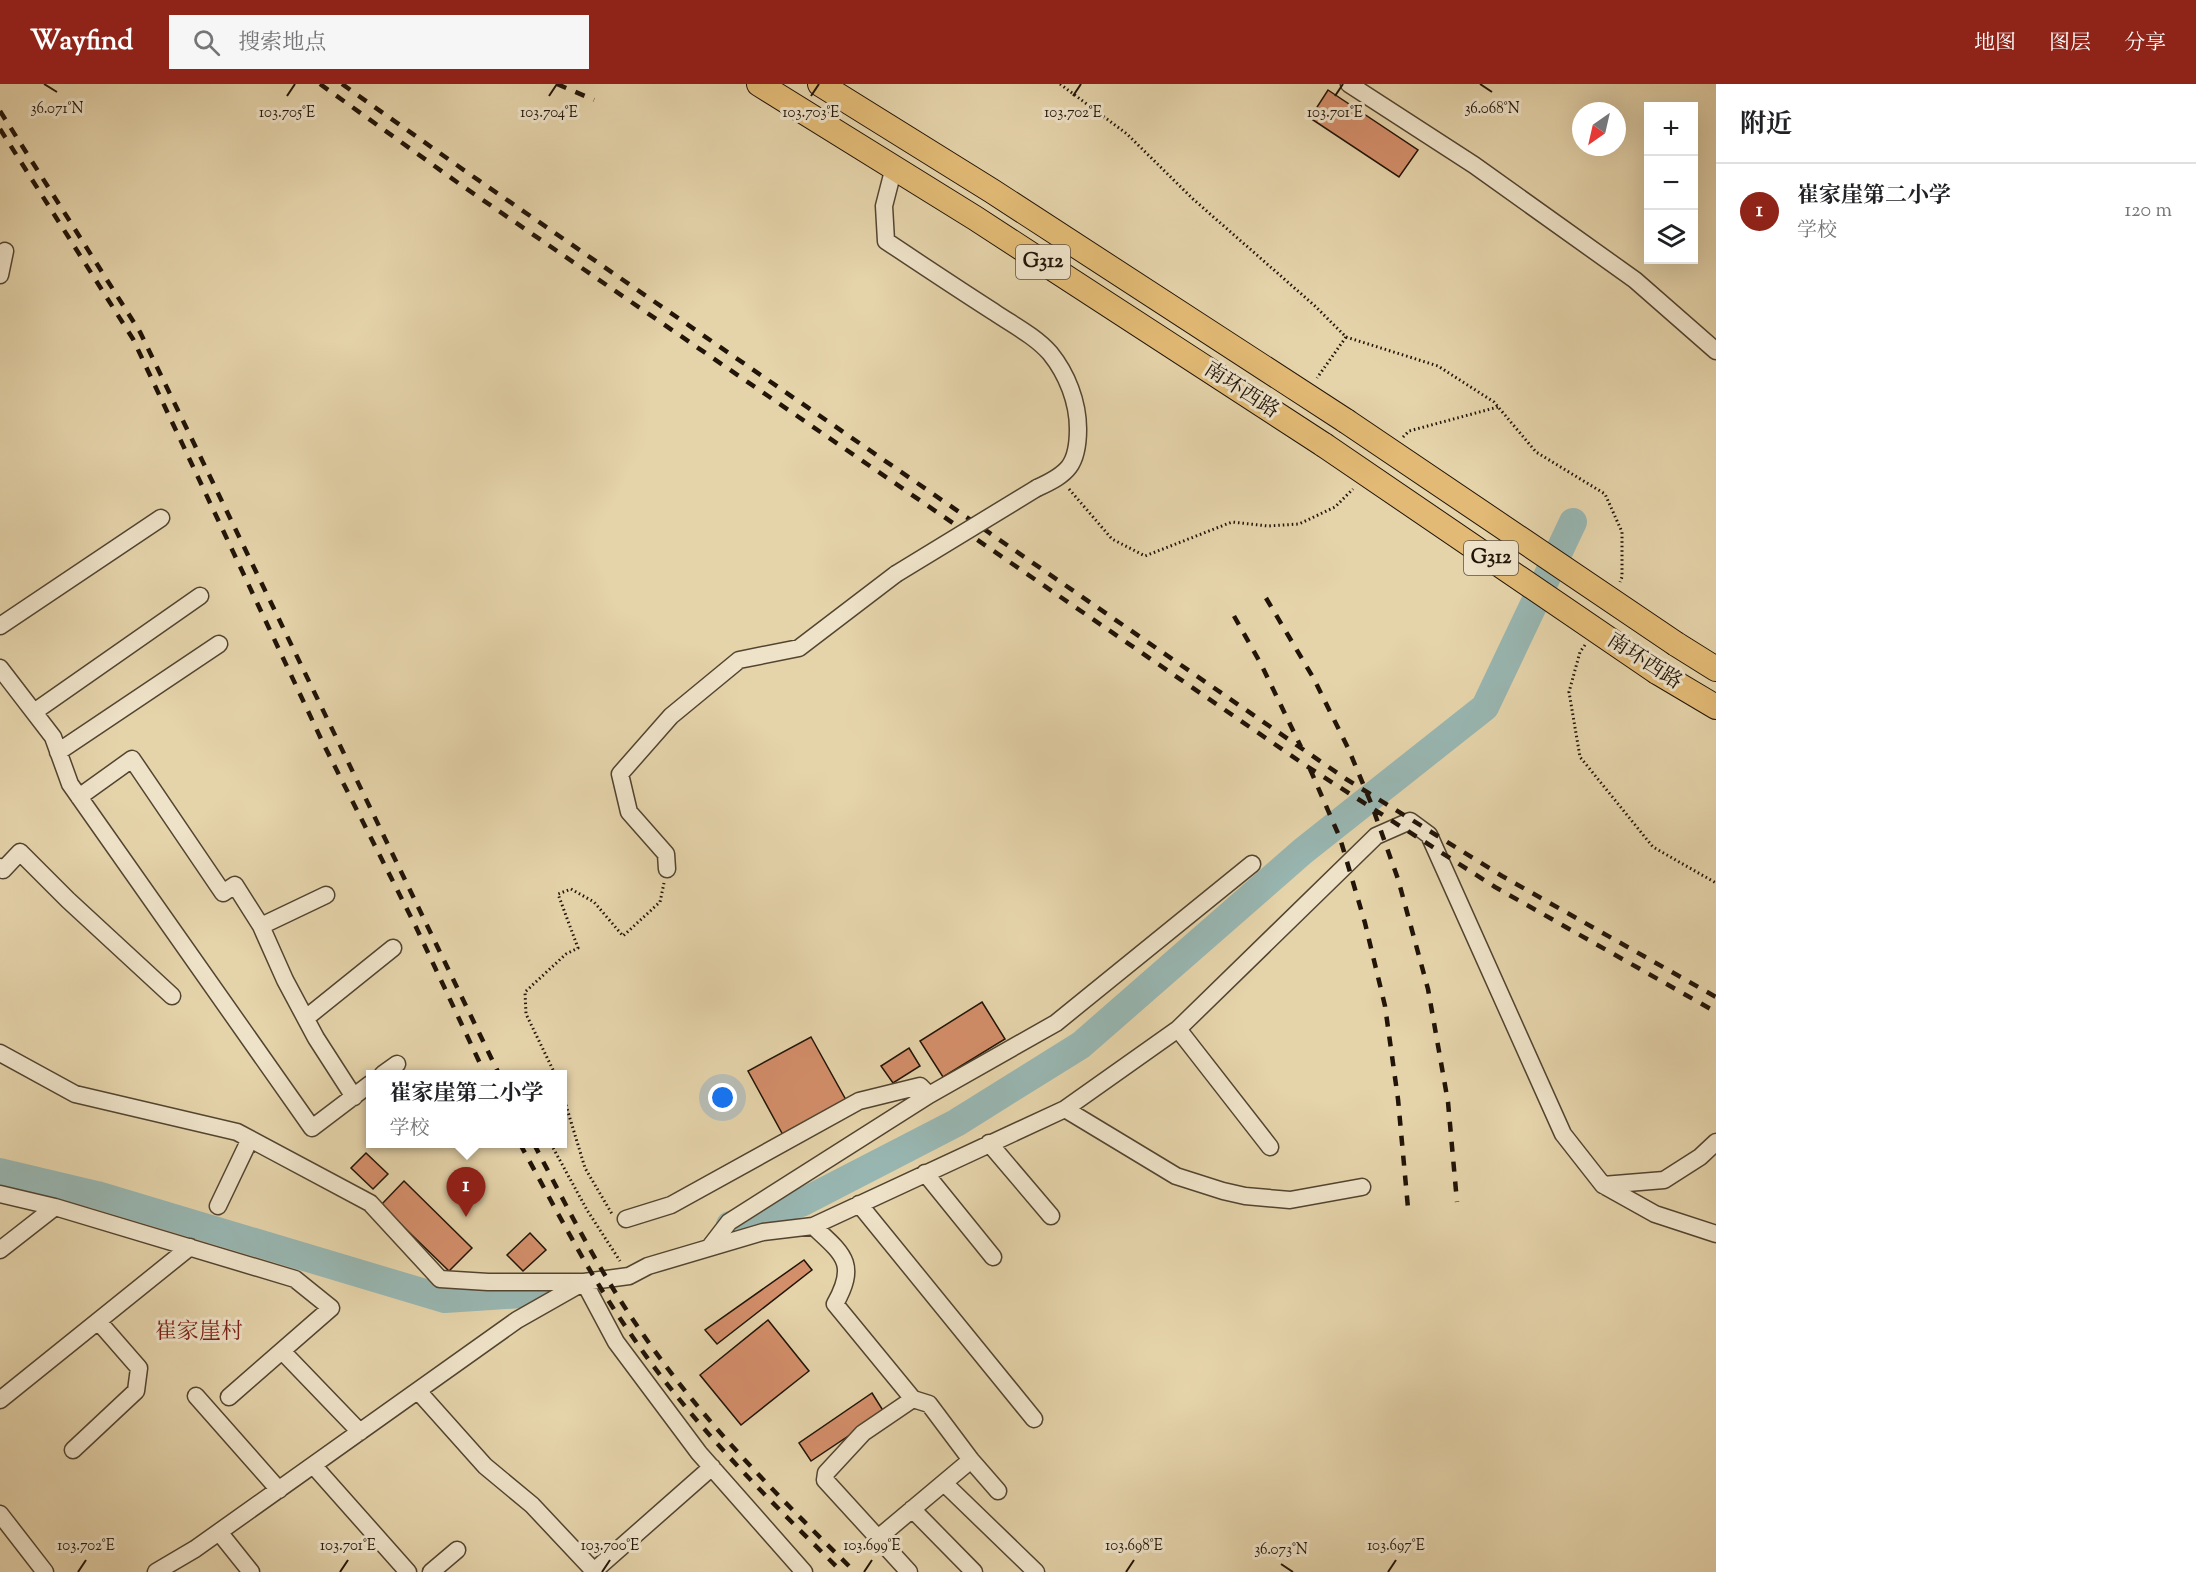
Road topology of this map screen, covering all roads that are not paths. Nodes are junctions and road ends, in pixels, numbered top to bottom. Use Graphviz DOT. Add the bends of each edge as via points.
graph roads {
  1 [pos="759,84"];
  2 [pos="820,84"];
  3 [pos="1349,84"];
  4 [pos="894,167"];
  5 [pos="5,251"];
  6 [pos="0,275"];
  7 [pos="1716,351"];
  8 [pos="161,518"];
  9 [pos="200,596"];
  10 [pos="0,626"];
  11 [pos="219,644"];
  12 [pos="0,668"];
  13 [pos="1716,669"];
  14 [pos="1716,707"];
  15 [pos="34,712"];
  16 [pos="58,752"];
  17 [pos="79,797"];
  18 [pos="1252,864"];
  19 [pos="0,867"];
  20 [pos="667,869"];
  21 [pos="326,895"];
  22 [pos="261,926"];
  23 [pos="393,948"];
  24 [pos="172,996"];
  25 [pos="306,1018"];
  26 [pos="1178,1029"];
  27 [pos="0,1053"];
  28 [pos="366,1087"];
  29 [pos="929,1095"];
  30 [pos="354,1096"];
  31 [pos="1065,1108"];
  32 [pos="250,1139"];
  33 [pos="1716,1142"];
  34 [pos="989,1143"];
  35 [pos="1270,1147"];
  36 [pos="925,1173"];
  37 [pos="1603,1185"];
  38 [pos="1362,1187"];
  39 [pos="0,1194"];
  40 [pos="859,1204"];
  41 [pos="218,1206"];
  42 [pos="55,1207"];
  43 [pos="1051,1216"];
  44 [pos="626,1219"];
  45 [pos="813,1226"];
  46 [pos="1716,1234"];
  47 [pos="190,1247"];
  48 [pos="709,1248"];
  49 [pos="0,1250"];
  50 [pos="993,1257"];
  51 [pos="584,1282"];
  52 [pos="98,1322"];
  53 [pos="282,1351"];
  54 [pos="418,1391"];
  55 [pos="196,1396"];
  56 [pos="229,1398"];
  57 [pos="0,1400"];
  58 [pos="913,1400"];
  59 [pos="1034,1419"];
  60 [pos="360,1432"];
  61 [pos="73,1450"];
  62 [pos="971,1460"];
  63 [pos="313,1465"];
  64 [pos="712,1467"];
  65 [pos="944,1482"];
  66 [pos="279,1490"];
  67 [pos="999,1491"];
  68 [pos="912,1509"];
  69 [pos="0,1514"];
  70 [pos="219,1533"];
  71 [pos="878,1538"];
  72 [pos="456,1550"];
  73 [pos="45,1572"];
  74 [pos="157,1572"];
  75 [pos="251,1572"];
  76 [pos="408,1572"];
  77 [pos="431,1572"];
  78 [pos="804,1572"];
  79 [pos="909,1572"];
  80 [pos="974,1572"];
  81 [pos="1036,1572"];
  1 -- 4 [label="highway, 南环西路 / G312"];
  2 -- 13 [label="highway, 南环西路 / G312, bridge" via="1305,394"];
  3 -- 7 [label="street" via="1474,165 1635,280"];
  4 -- 14 [label="highway, 南环西路 / G312, bridge" via="1324,444 1658,672"];
  4 -- 20 [label="street, bridge" via="884,206 886,242 1038,341 1059,365 1076,408 1075,455 1060,478 896,574 799,648 739,660 671,716 620,774 629,812 666,854"];
  5 -- 6 [label="street"];
  8 -- 10 [label="street"];
  9 -- 15 [label="street"];
  11 -- 16 [label="street"];
  12 -- 15 [label="street"];
  15 -- 16 [label="street" via="53,737"];
  16 -- 17 [label="street"];
  17 -- 22 [label="street" via="132,759 223,893 235,885"];
  17 -- 30 [label="street" via="312,1128"];
  18 -- 29 [label="street" via="1056,1023"];
  19 -- 24 [label="street" via="3,870 20,852"];
  21 -- 22 [label="street"];
  22 -- 25 [label="street"];
  23 -- 25 [label="street"];
  25 -- 30 [label="street"];
  26 -- 31 [label="street"];
  26 -- 35 [label="street"];
  26 -- 37 [label="street" via="1376,836 1410,820 1429,835 1563,1134"];
  27 -- 32 [label="street" via="75,1094 237,1132"];
  28 -- 30 [label="street"];
  29 -- 44 [label="street" via="920,1086 860,1101 670,1205"];
  29 -- 48 [label="street" via="729,1222"];
  31 -- 34 [label="street"];
  31 -- 38 [label="street" via="1176,1176 1223,1191 1290,1200"];
  32 -- 41 [label="street"];
  32 -- 51 [label="street" via="370,1203 440,1279"];
  33 -- 37 [label="street" via="1665,1180"];
  34 -- 36 [label="street"];
  34 -- 43 [label="street"];
  36 -- 40 [label="street"];
  36 -- 50 [label="street"];
  37 -- 46 [label="street" via="1655,1214"];
  39 -- 42 [label="street"];
  40 -- 45 [label="street"];
  40 -- 59 [label="street"];
  42 -- 47 [label="street"];
  42 -- 49 [label="street"];
  45 -- 48 [label="street" via="763,1232"];
  45 -- 58 [label="street" via="835,1246 847,1267 845,1287 835,1304"];
  47 -- 52 [label="street"];
  47 -- 53 [label="street" via="295,1279 331,1308"];
  48 -- 51 [label="street" via="648,1266 629,1276"];
  51 -- 54 [label="street" via="517,1320"];
  51 -- 64 [label="street" via="615,1342"];
  52 -- 57 [label="street"];
  52 -- 61 [label="street" via="139,1368 136,1391"];
  53 -- 56 [label="street"];
  53 -- 60 [label="street"];
  54 -- 60 [label="street"];
  54 -- 64 [label="street" via="485,1466 532,1505 594,1571"];
  55 -- 66 [label="street"];
  58 -- 62 [label="street" via="929,1404"];
  58 -- 71 [label="street" via="863,1433 825,1473 825,1480"];
  60 -- 63 [label="street"];
  62 -- 65 [label="street"];
  62 -- 67 [label="street"];
  63 -- 66 [label="street"];
  63 -- 76 [label="street"];
  64 -- 78 [label="street"];
  65 -- 68 [label="street"];
  65 -- 81 [label="street"];
  66 -- 70 [label="street"];
  68 -- 71 [label="street"];
  68 -- 80 [label="street"];
  69 -- 73 [label="street"];
  70 -- 74 [label="street"];
  70 -- 75 [label="street"];
  71 -- 79 [label="street"];
  72 -- 77 [label="street"];
}
